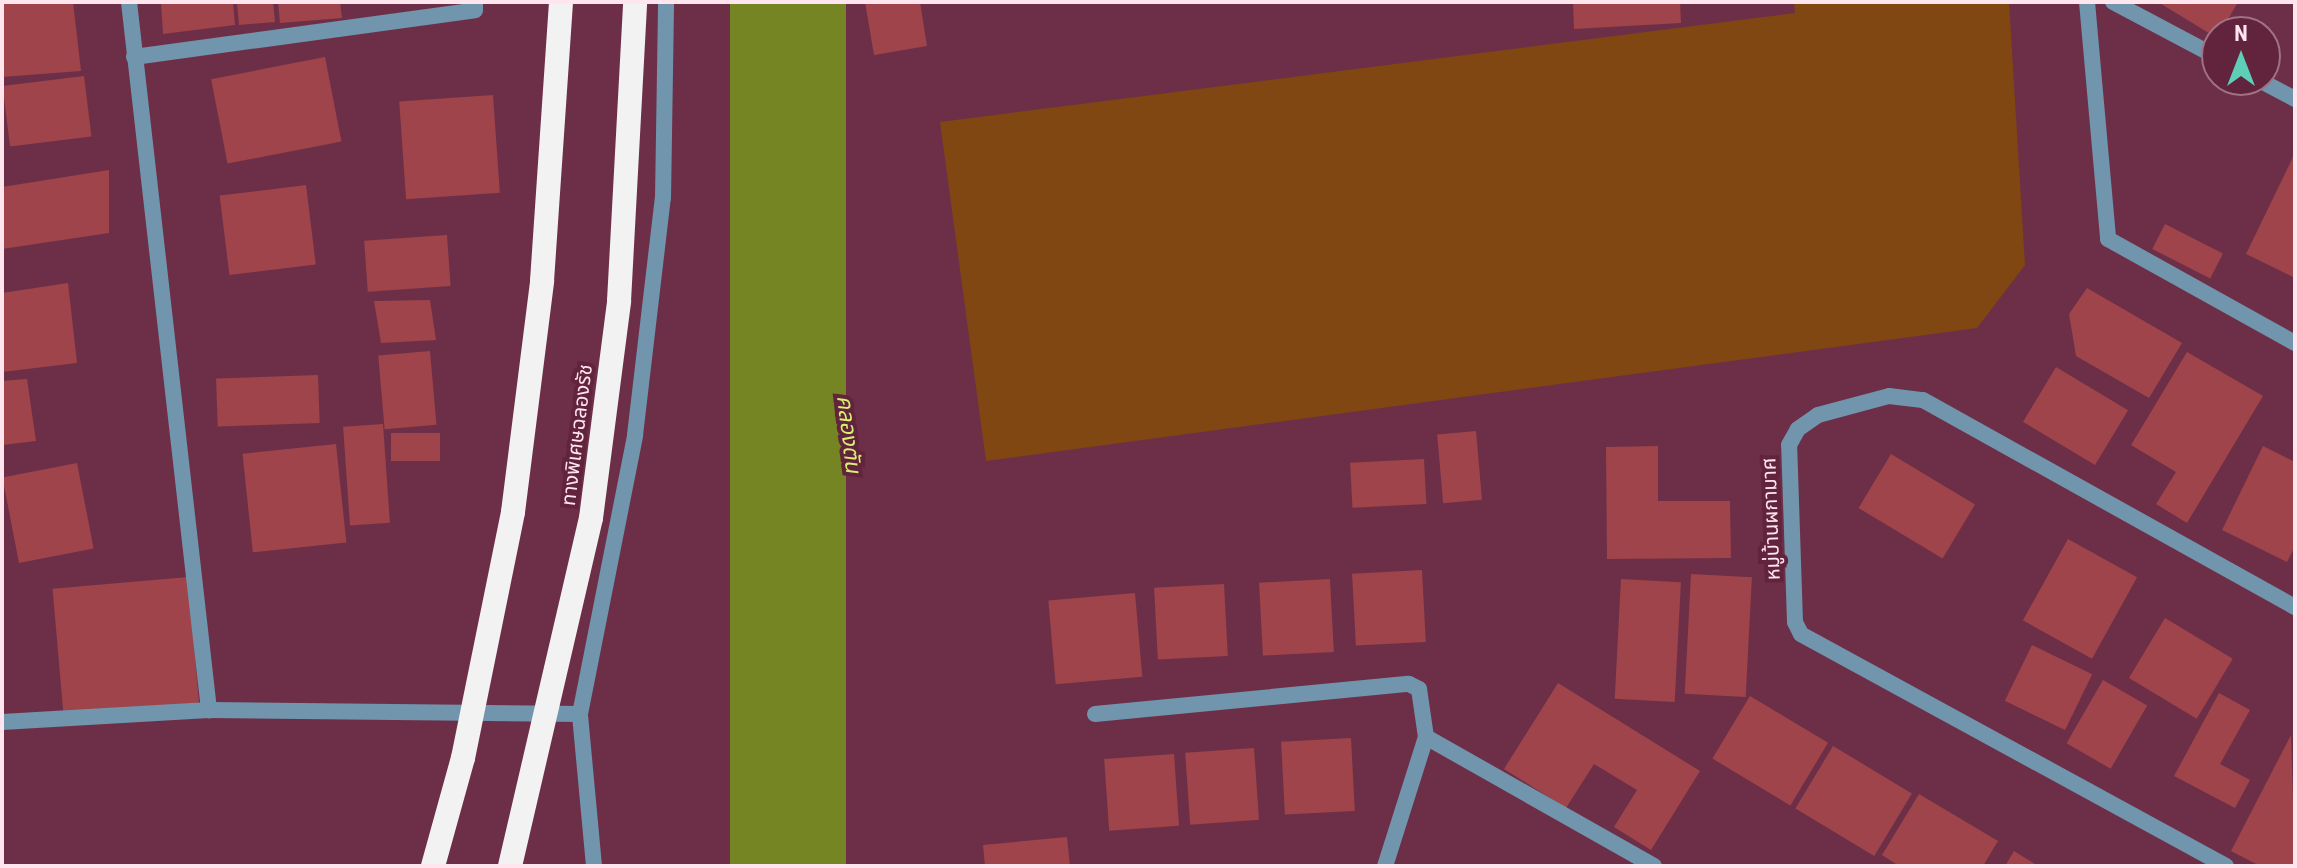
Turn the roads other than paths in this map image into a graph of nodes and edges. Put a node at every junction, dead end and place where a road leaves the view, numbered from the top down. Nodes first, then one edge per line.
1 (129, 2) edge
2 (475, 2) edge
3 (561, 2) edge
4 (635, 2) edge
5 (666, 2) edge
6 (2087, 2) edge
7 (2113, 2) edge
8 (2201, 49) edge
9 (134, 57) junction
10 (2295, 343) edge
11 (2295, 607) edge
12 (209, 710) junction
13 (580, 714) junction
14 (1095, 714) dead end
15 (2, 722) edge
16 (1426, 737) junction
17 (433, 866) edge
18 (510, 866) edge
19 (594, 866) edge
20 (1385, 866) edge
21 (1654, 866) edge
22 (2226, 866) edge

1 - 9 street
2 - 9 street
3 - 17 highway, bridge
4 - 18 highway, ทางพิเศษฉลองรัช, bridge
5 - 13 street
6 - 10 street
7 - 8 street
9 - 12 street
11 - 22 street, หมู่บ้านผกามาศ
12 - 13 street
12 - 15 street
13 - 19 street
14 - 16 street
16 - 20 street
16 - 21 street

